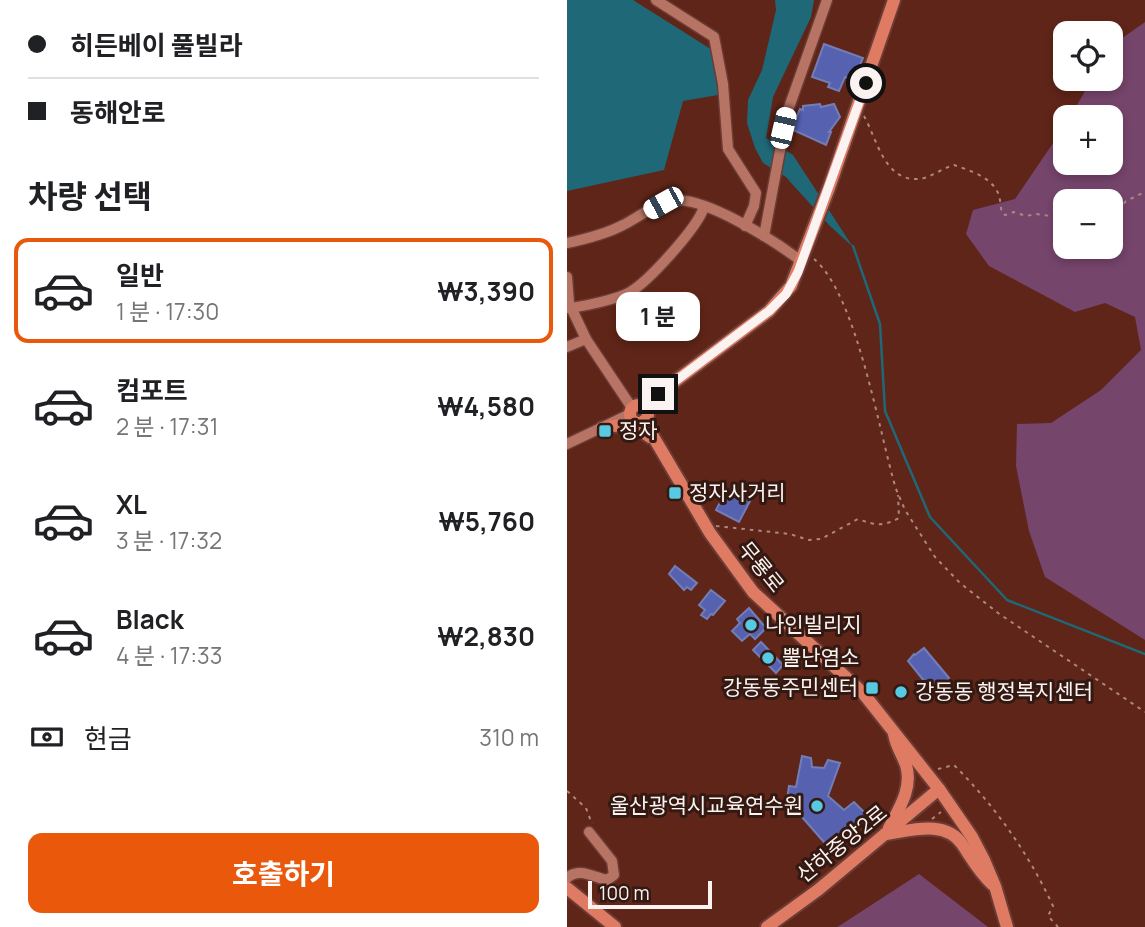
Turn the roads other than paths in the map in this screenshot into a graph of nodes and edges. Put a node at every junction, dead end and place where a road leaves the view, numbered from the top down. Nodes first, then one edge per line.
1 (656, 0) edge
2 (827, 0) edge
3 (894, 0) edge
4 (704, 207) junction
5 (745, 226) junction
6 (764, 236) junction
7 (567, 243) edge
8 (803, 256) junction
9 (567, 276) edge
10 (569, 308) edge
11 (586, 339) junction
12 (567, 347) edge
13 (635, 409) junction
14 (601, 428) junction
15 (657, 443) junction
16 (567, 444) edge
17 (893, 730) junction
18 (939, 789) junction
19 (589, 832) road end
20 (885, 835) junction
21 (567, 878) edge
22 (995, 886) junction
23 (567, 888) edge
24 (615, 927) edge
25 (767, 927) edge
26 (1007, 927) edge

1 - 5 street
2 - 6 street
3 - 8 main road
4 - 5 street
4 - 7 street
4 - 10 street
5 - 6 street
6 - 8 street
8 - 13 main road
9 - 10 street
10 - 11 street
11 - 12 street
11 - 13 street
13 - 14 street
13 - 15 main road, 무룡로
14 - 15 main road
14 - 16 street
15 - 17 main road, 무룡로
17 - 18 main road, 무룡로
17 - 20 main road
18 - 20 main road, 산하중앙2로
18 - 22 main road, 무룡로
19 - 21 street
20 - 22 main road
20 - 25 main road, 산하중앙2로
22 - 26 main road, 무룡로
23 - 24 main road

